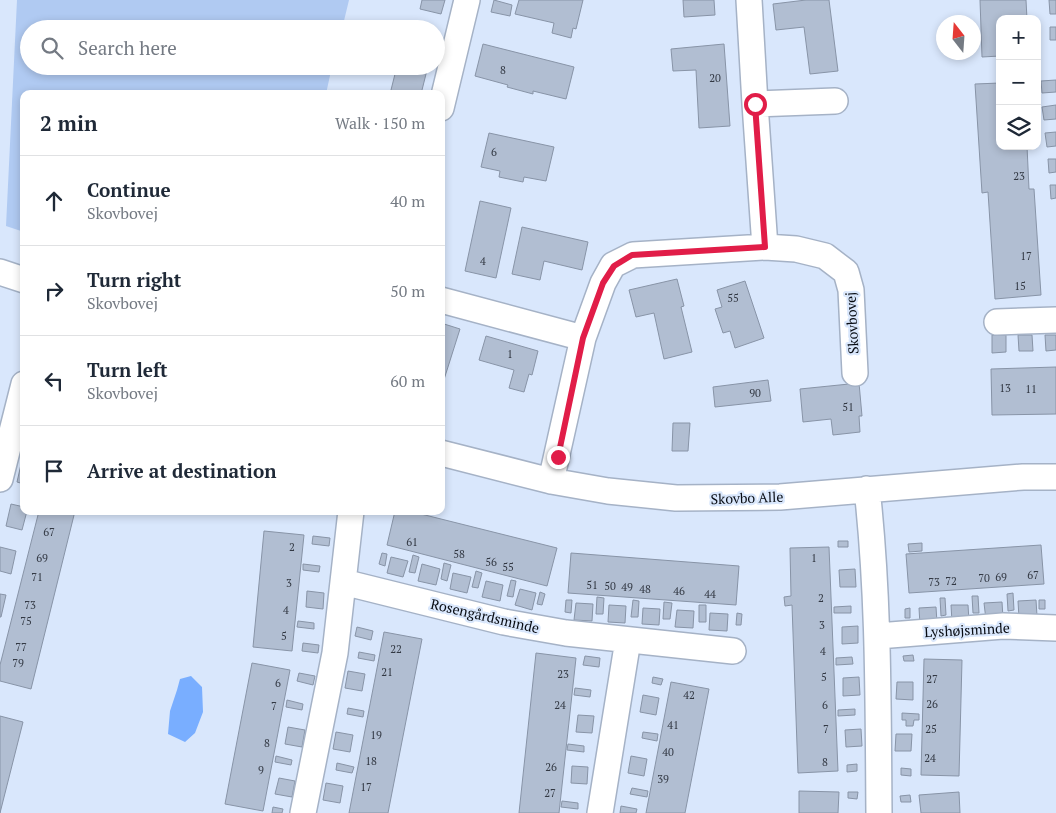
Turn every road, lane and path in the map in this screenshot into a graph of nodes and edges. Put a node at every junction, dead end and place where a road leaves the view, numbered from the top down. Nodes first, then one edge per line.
1 (467, 0) edge
2 (749, 0) edge
3 (445, 91) edge
4 (835, 101) dead end
5 (755, 104) junction
6 (765, 247) junction
7 (0, 272) edge
8 (20, 279) edge
9 (445, 301) edge
10 (1056, 320) edge
11 (997, 322) dead end
12 (583, 338) junction
13 (855, 373) dead end
14 (20, 395) edge
15 (6, 433) edge
16 (445, 454) edge
17 (1056, 477) edge
18 (0, 479) edge
19 (552, 481) junction
20 (866, 489) junction
21 (351, 515) edge
22 (343, 582) junction
23 (1056, 628) edge
24 (878, 636) junction
25 (628, 640) junction
26 (733, 651) dead end
27 (303, 813) edge
28 (600, 813) edge
29 (879, 813) edge

1 - 3 street
2 - 5 street
4 - 5 street
5 - 6 street
6 - 12 street, Skovbovej
6 - 13 street, Skovbovej
7 - 8 street
9 - 12 street
10 - 11 street
12 - 19 street, Skovbovej
14 - 15 street
15 - 18 street
16 - 19 street, Skovbo Alle
17 - 20 street, Skovbo Alle
19 - 20 street, Skovbo Alle
20 - 24 street
21 - 22 street
22 - 25 street, Rosengårdsminde
22 - 27 street
23 - 24 street, Lyshøjsminde
24 - 29 street
25 - 26 street, Rosengårdsminde
25 - 28 street

